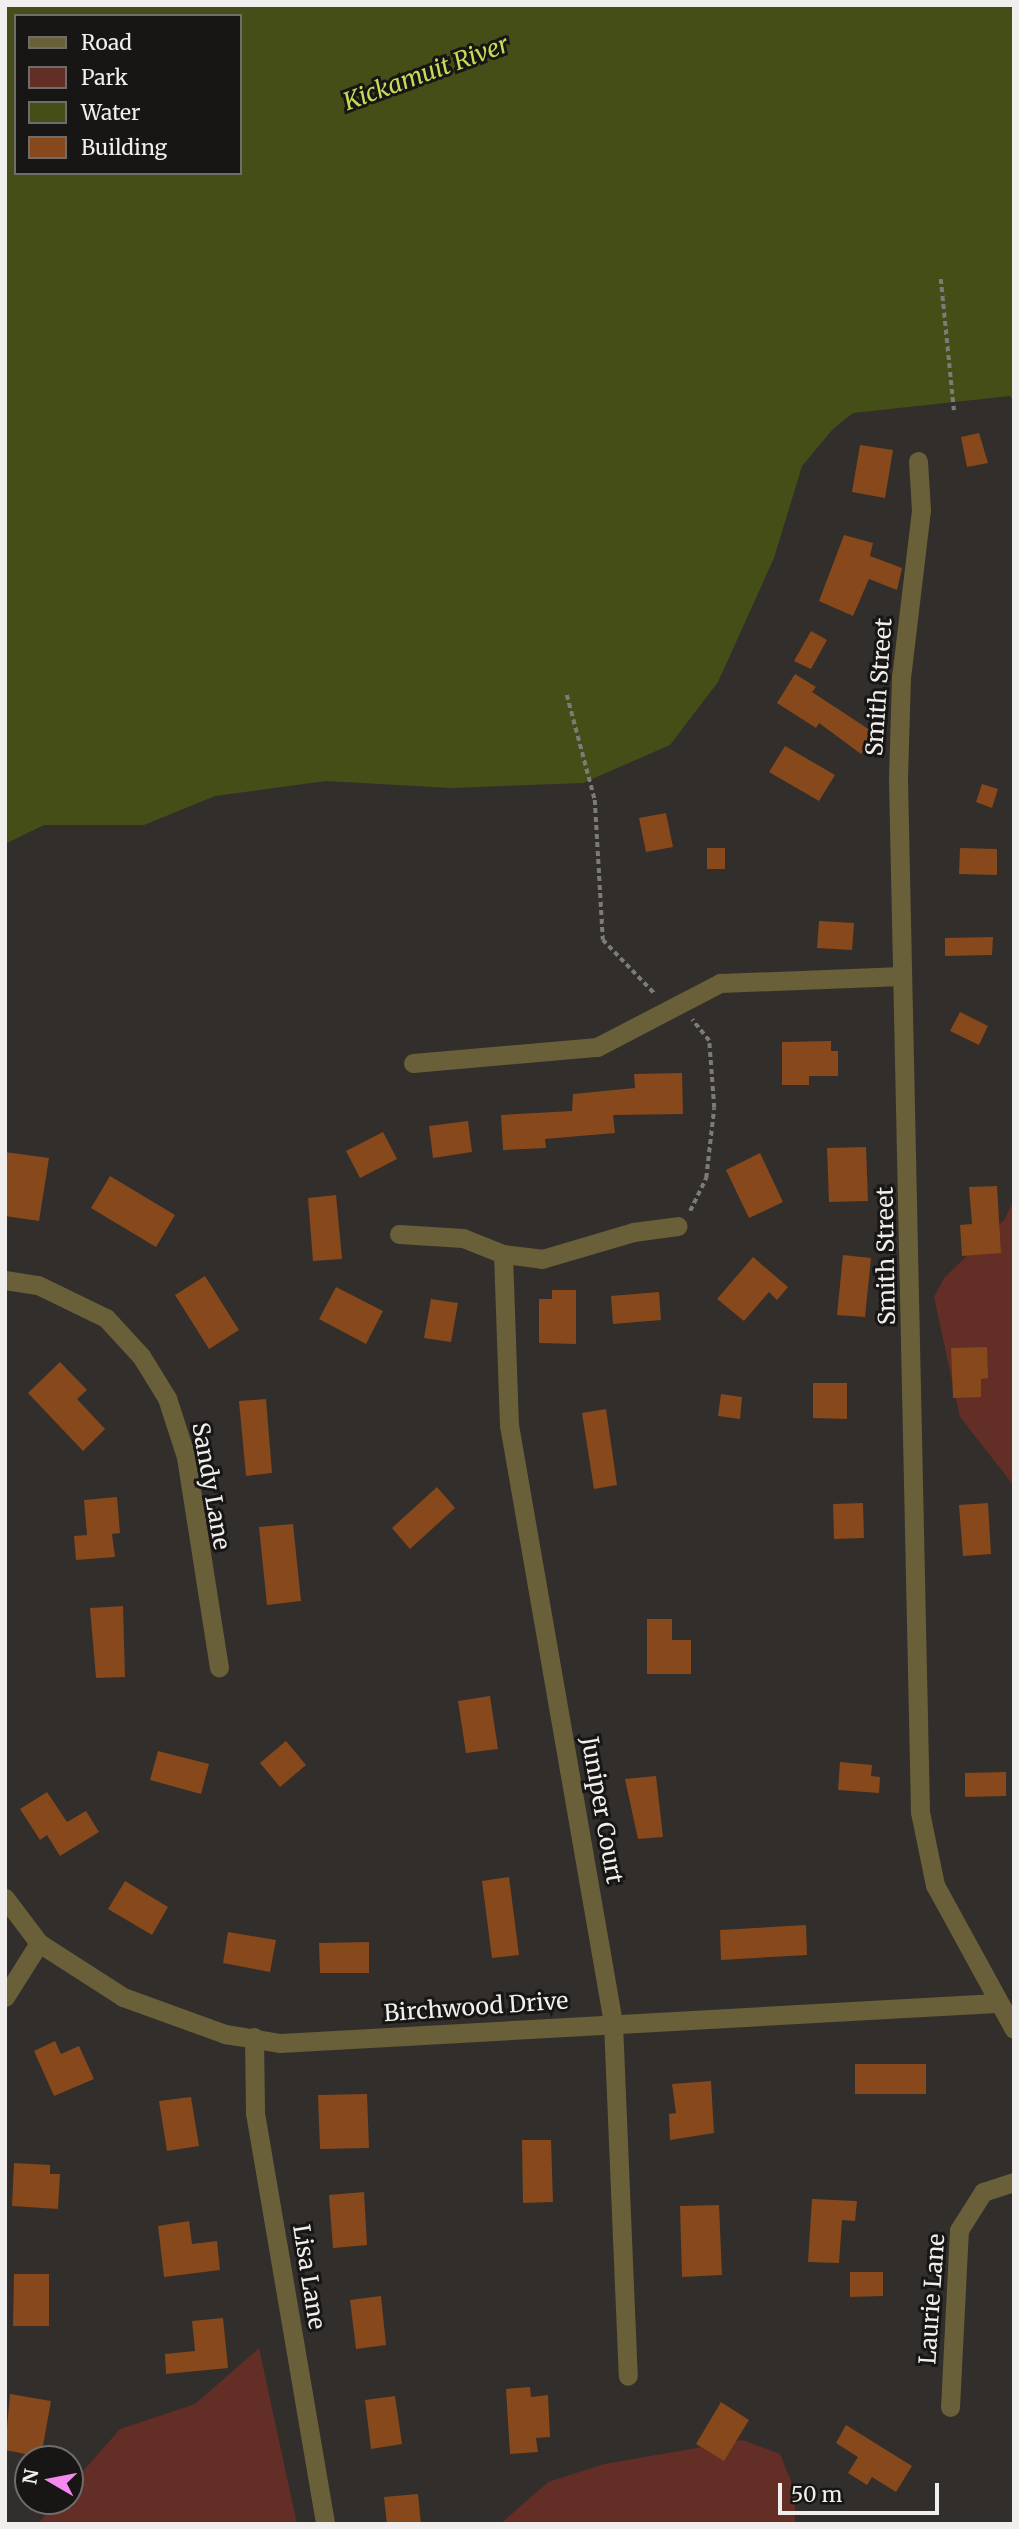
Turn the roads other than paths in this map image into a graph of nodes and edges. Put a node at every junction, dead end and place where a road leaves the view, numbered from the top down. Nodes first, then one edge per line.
1 (918, 461) dead end
2 (902, 976) junction
3 (414, 1063) dead end
4 (678, 1226) dead end
5 (399, 1234) dead end
6 (503, 1254) junction
7 (5, 1280) edge
8 (219, 1667) dead end
9 (5, 1898) edge
10 (39, 1943) junction
11 (5, 1997) edge
12 (996, 2003) junction
13 (613, 2023) junction
14 (1014, 2029) edge
15 (254, 2037) junction
16 (1014, 2182) edge
17 (628, 2376) dead end
18 (950, 2407) dead end
19 (325, 2524) edge

1 - 2 street, Smith Street
2 - 3 street
2 - 12 street, Smith Street
4 - 6 street
5 - 6 street
6 - 13 street, Juniper Court
7 - 8 street, Sandy Lane
9 - 10 street, Birchwood Drive
10 - 11 street
10 - 15 street, Birchwood Drive
12 - 13 street, Birchwood Drive
12 - 14 street, Smith Street
13 - 15 street, Birchwood Drive
13 - 17 street, Juniper Court
15 - 19 street, Lisa Lane
16 - 18 street, Laurie Lane

